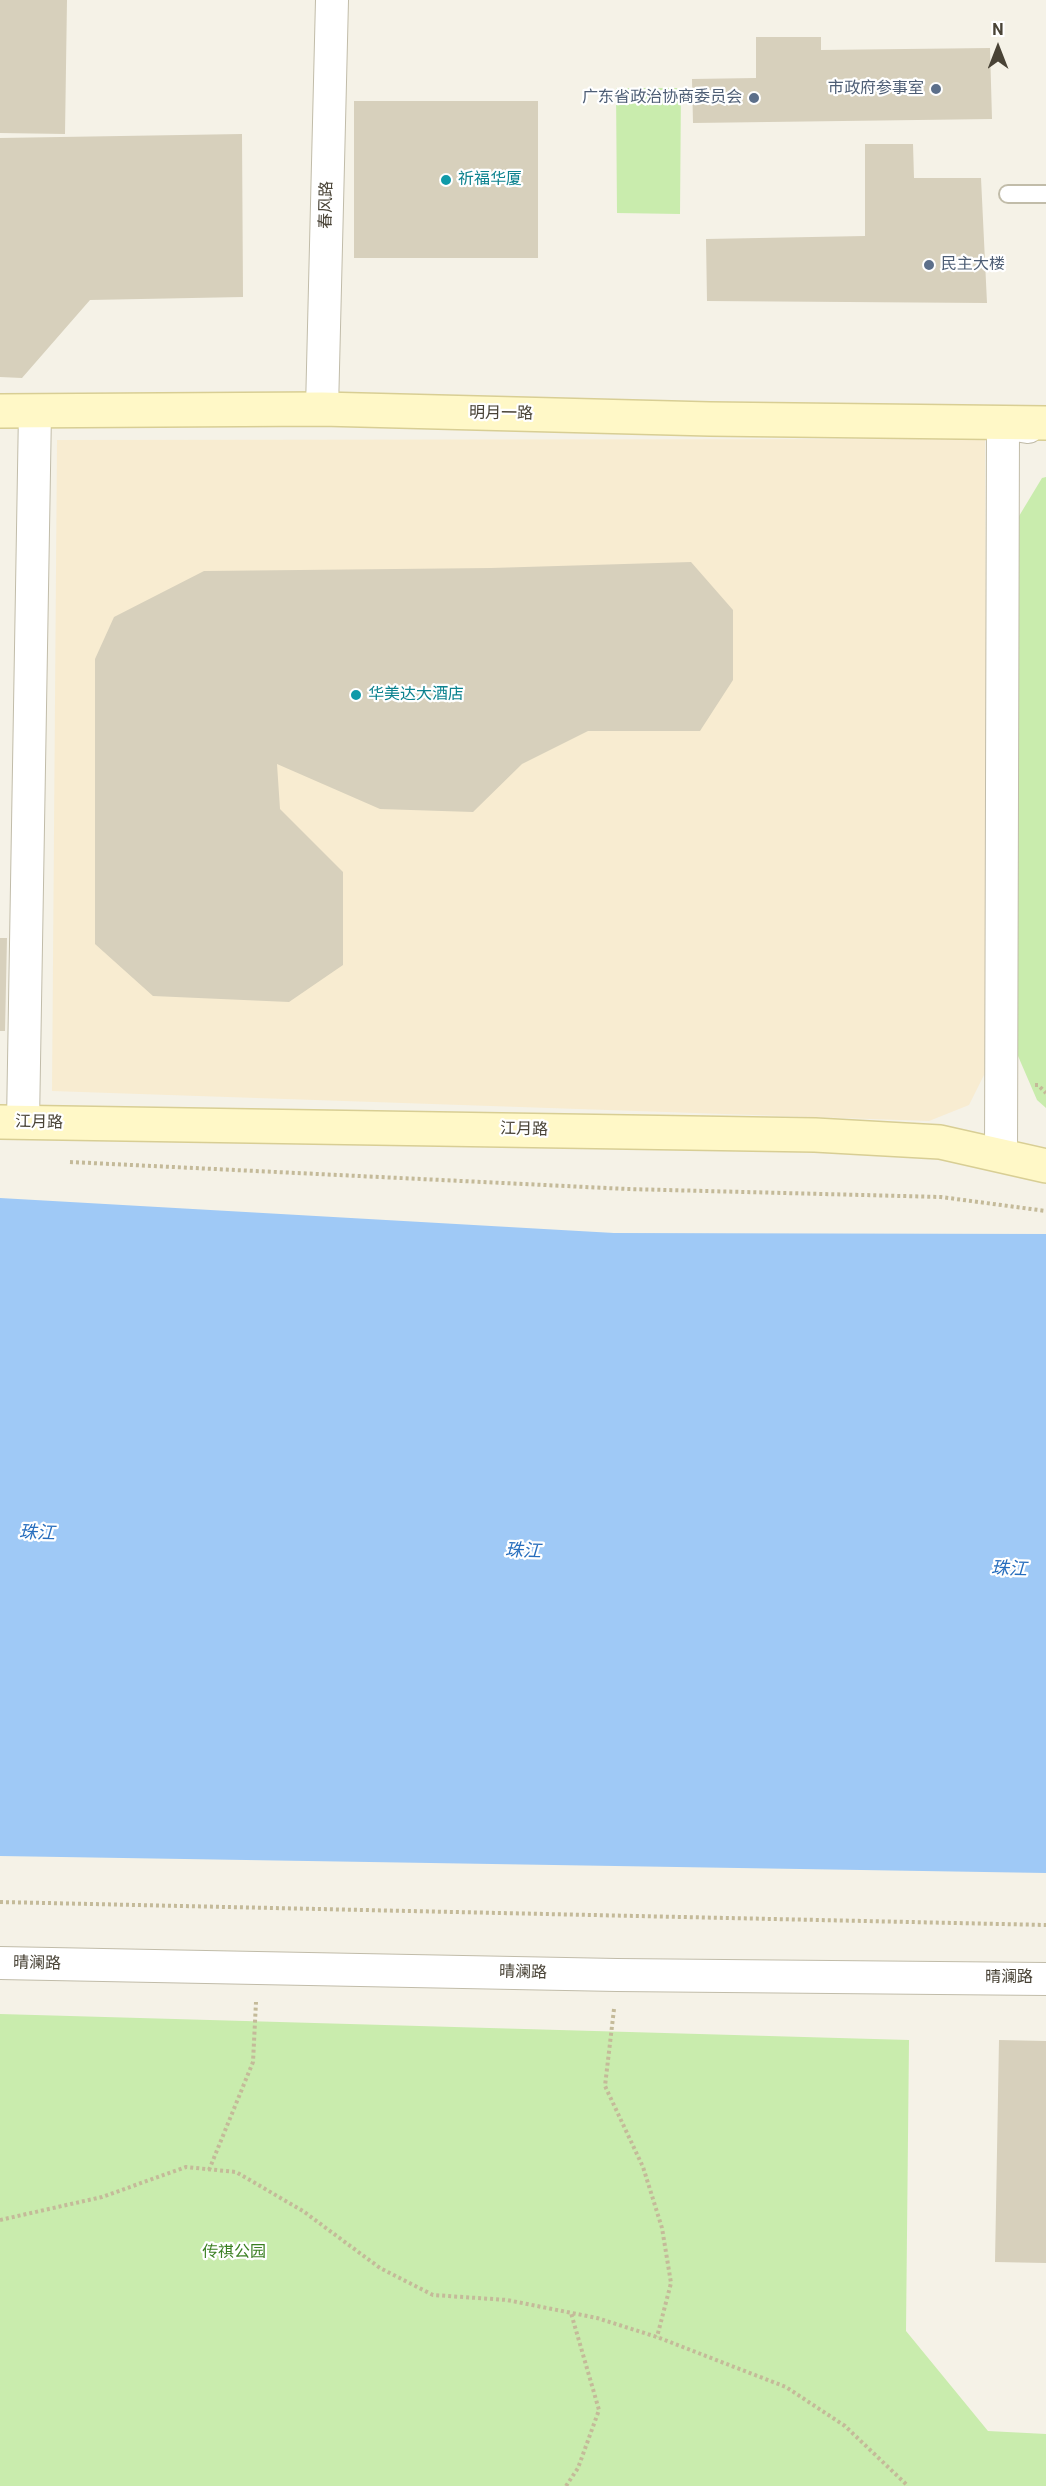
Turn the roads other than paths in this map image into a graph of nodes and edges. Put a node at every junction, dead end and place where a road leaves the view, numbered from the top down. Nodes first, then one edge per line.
1 (332, 0) edge
2 (1008, 194) dead end
3 (1046, 194) edge
4 (322, 409) junction
5 (0, 411) edge
6 (35, 411) junction
7 (1003, 423) junction
8 (1046, 423) edge
9 (1046, 430) edge
10 (11, 1122) edge
11 (1001, 1155) junction
12 (1046, 1166) edge
13 (0, 1963) edge
14 (1046, 1979) edge

1 - 4 street, 春风路
2 - 3 lane
4 - 6 street, 明月一路
4 - 7 street, 明月一路
5 - 6 street, 明月一路
6 - 10 street
7 - 8 street, 明月一路
7 - 9 street, 明月一路
7 - 11 street
10 - 11 street, 江月路
11 - 12 street, 江月路
13 - 14 street, 晴澜路

